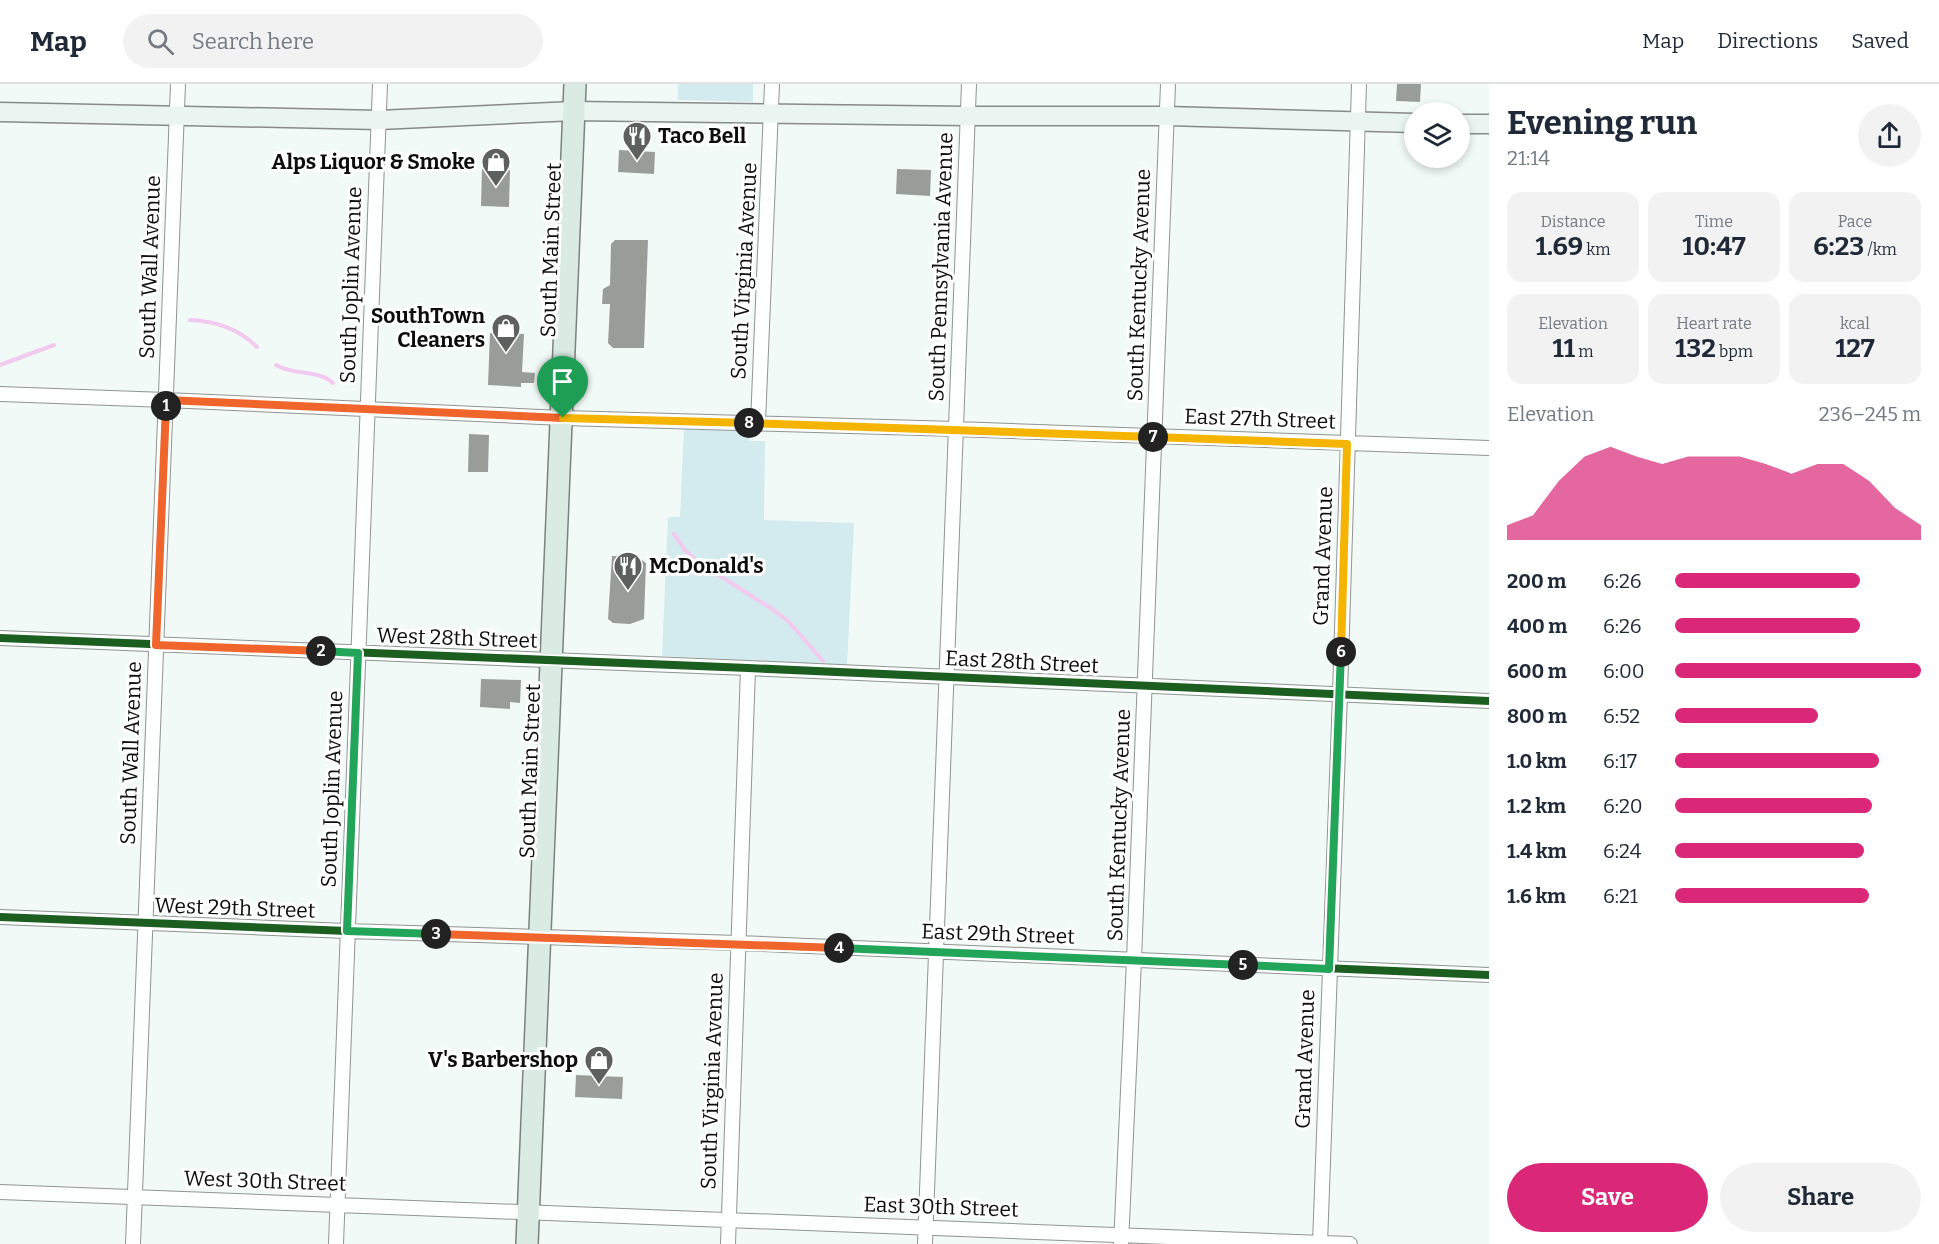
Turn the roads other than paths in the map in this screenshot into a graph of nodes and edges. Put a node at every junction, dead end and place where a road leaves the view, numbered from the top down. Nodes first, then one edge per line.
1 (178, 84) edge
2 (380, 84) edge
3 (576, 84) edge
4 (772, 84) edge
5 (969, 84) edge
6 (1168, 84) edge
7 (1359, 84) edge
8 (574, 111) junction
9 (0, 112) edge
10 (771, 113) junction
11 (177, 115) junction
12 (968, 116) junction
13 (1167, 116) junction
14 (379, 120) junction
15 (1358, 122) junction
16 (1404, 123) edge
17 (1470, 124) edge
18 (1489, 124) edge
19 (0, 394) edge
20 (166, 400) junction
21 (367, 409) junction
22 (563, 418) junction
23 (758, 423) junction
24 (956, 429) junction
25 (1154, 437) junction
26 (1347, 444) junction
27 (1489, 448) edge
28 (0, 638) edge
29 (156, 645) junction
30 (358, 653) junction
31 (553, 660) junction
32 (748, 668) junction
33 (946, 677) junction
34 (1145, 686) junction
35 (1340, 694) junction
36 (1489, 701) edge
37 (0, 917) edge
38 (146, 923) junction
39 (347, 931) junction
40 (541, 937) junction
41 (738, 944) junction
42 (936, 952) junction
43 (1134, 960) junction
44 (1329, 969) junction
45 (1489, 975) edge
46 (0, 1192) edge
47 (135, 1197) junction
48 (338, 1205) junction
49 (529, 1212) junction
50 (729, 1219) junction
51 (926, 1227) junction
52 (1121, 1240) edge
53 (1320, 1243) edge
54 (133, 1244) edge
55 (336, 1244) edge
56 (527, 1244) edge
57 (728, 1244) edge
58 (925, 1244) edge
59 (1350, 1244) edge

1 - 11 street, South Wall Avenue
2 - 14 street, South Joplin Avenue
3 - 8 main road, South Main Street
4 - 10 street, South Virginia Avenue
5 - 12 street, South Pennsylvania Avenue
6 - 13 street, South Kentucky Avenue
7 - 15 street, Grand Avenue
8 - 10 street
8 - 14 street
8 - 22 main road, South Main Street
9 - 11 street
10 - 12 street
10 - 23 street, South Virginia Avenue
11 - 14 street
11 - 20 street, South Wall Avenue
12 - 13 street
12 - 24 street, South Pennsylvania Avenue
13 - 15 street
13 - 25 street, South Kentucky Avenue
14 - 21 street, South Joplin Avenue
15 - 16 street
15 - 26 street, Grand Avenue
17 - 18 street
19 - 20 street, East 27th Street
20 - 21 street, East 27th Street
20 - 29 street, South Wall Avenue
21 - 22 street, East 27th Street
21 - 30 street, South Joplin Avenue
22 - 23 street, East 27th Street
22 - 31 main road, South Main Street
23 - 24 street, East 27th Street
24 - 25 street, East 27th Street
24 - 33 street, South Pennsylvania Avenue
25 - 26 street, East 27th Street
25 - 34 street, South Kentucky Avenue
26 - 27 street, East 27th Street
26 - 35 street, Grand Avenue
28 - 29 street, West 28th Street
29 - 30 street, West 28th Street
29 - 38 street, South Wall Avenue
30 - 31 street, West 28th Street
30 - 39 street, South Joplin Avenue
31 - 32 street, East 28th Street
31 - 40 main road, South Main Street
32 - 33 street, East 28th Street
32 - 41 street, South Virginia Avenue
33 - 34 street, East 28th Street
33 - 42 street, South Pennsylvania Avenue
34 - 35 street, East 28th Street
34 - 43 street, South Kentucky Avenue
35 - 36 street, East 28th Street
35 - 44 street, Grand Avenue
37 - 38 street, West 29th Street
38 - 39 street, West 29th Street
38 - 47 street, South Wall Avenue
39 - 40 street, West 29th Street
39 - 48 street, South Joplin Avenue
40 - 41 street, East 29th Street
40 - 49 main road, South Main Street
41 - 42 street, East 29th Street
41 - 50 street, South Virginia Avenue
42 - 43 street, East 29th Street
42 - 51 street, South Pennsylvania Avenue
43 - 44 street, East 29th Street
43 - 52 street, South Kentucky Avenue
44 - 45 street, East 29th Street
44 - 53 street, Grand Avenue
46 - 47 street, West 30th Street
47 - 48 street, West 30th Street
47 - 54 street, South Wall Avenue
48 - 49 street, West 30th Street
48 - 55 street, South Joplin Avenue
49 - 50 street, East 30th Street
49 - 56 main road, South Main Street
50 - 51 street, East 30th Street
50 - 57 street, South Virginia Avenue
51 - 52 street, East 30th Street
51 - 58 street, South Pennsylvania Avenue
52 - 53 street, East 30th Street
53 - 59 street, East 30th Street

